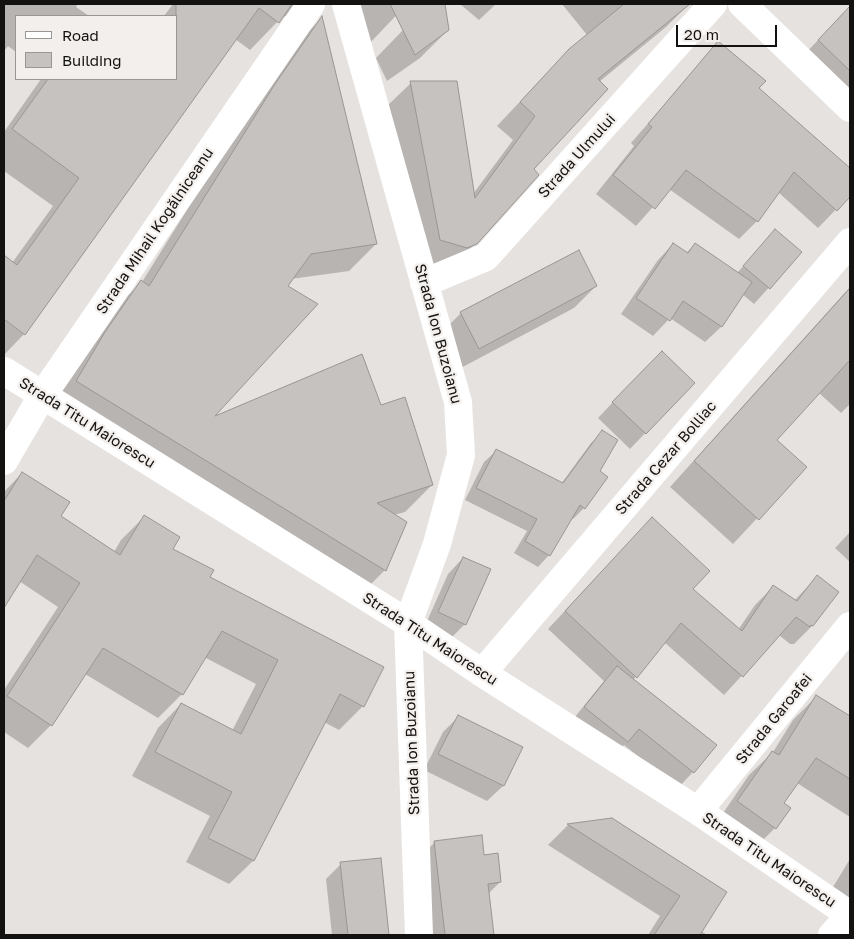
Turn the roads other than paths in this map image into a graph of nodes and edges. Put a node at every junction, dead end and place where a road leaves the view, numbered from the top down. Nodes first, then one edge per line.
1 (311, 4) edge
2 (346, 4) edge
3 (713, 4) edge
4 (742, 4) edge
5 (850, 108) edge
6 (850, 242) edge
7 (424, 283) junction
8 (4, 371) edge
9 (42, 396) junction
10 (4, 461) edge
11 (408, 623) junction
12 (850, 626) edge
13 (482, 674) junction
14 (698, 811) junction
15 (850, 915) edge
16 (419, 935) edge
17 (832, 935) edge

1 - 9 street, Strada Mihail Kogălniceanu
2 - 7 street, Strada Ion Buzoianu
3 - 7 street, Strada Ulmului
4 - 5 street
6 - 13 street, Strada Cezar Bolliac
7 - 11 street, Strada Ion Buzoianu
8 - 9 street, Strada Titu Maiorescu
9 - 10 street, Strada Mihail Kogălniceanu
9 - 11 street, Strada Titu Maiorescu
11 - 13 street, Strada Titu Maiorescu
11 - 16 street, Strada Ion Buzoianu
12 - 14 street, Strada Garoafei
13 - 14 street, Strada Titu Maiorescu
14 - 15 street, Strada Titu Maiorescu
15 - 17 street

